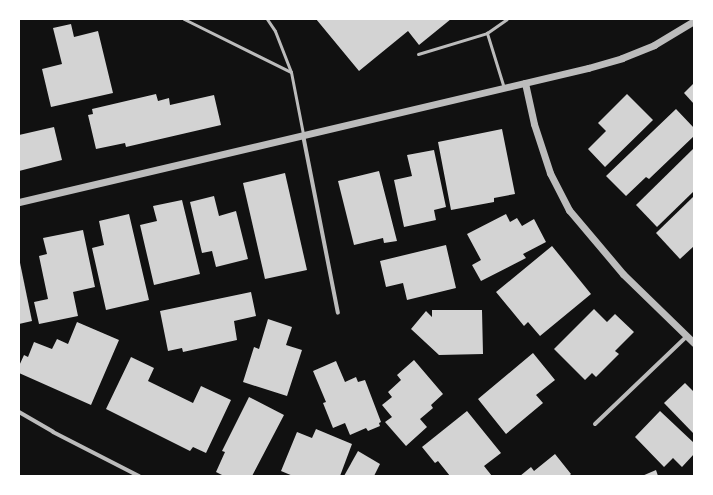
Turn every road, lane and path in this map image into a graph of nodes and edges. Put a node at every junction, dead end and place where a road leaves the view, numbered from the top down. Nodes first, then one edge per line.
1 (184, 19) edge
2 (267, 19) edge
3 (507, 19) edge
4 (694, 21) edge
5 (487, 33) junction
6 (418, 54) dead end
7 (291, 72) junction
8 (525, 83) junction
9 (504, 88) junction
10 (303, 134) junction
11 (19, 202) edge
12 (338, 313) dead end
13 (687, 336) junction
14 (694, 343) edge
15 (19, 412) edge
16 (595, 424) dead end
17 (139, 476) edge

1 - 7 lane
2 - 7 lane
3 - 5 lane
4 - 8 street
5 - 6 lane
5 - 9 lane
7 - 10 lane
8 - 9 street
8 - 13 street
9 - 10 street
10 - 11 street
10 - 12 street
13 - 14 street
13 - 16 street
15 - 17 street

